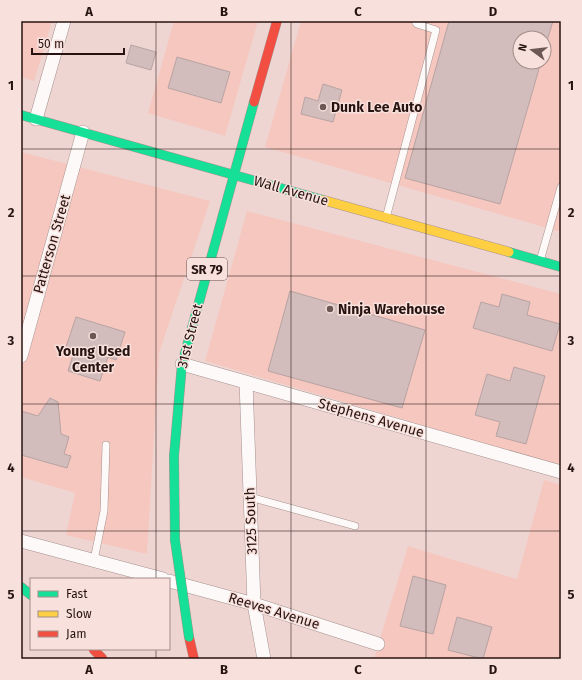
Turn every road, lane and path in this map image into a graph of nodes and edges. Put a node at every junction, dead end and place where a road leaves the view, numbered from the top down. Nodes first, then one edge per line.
1 (64, 21) edge
2 (277, 21) edge
3 (416, 21) edge
4 (21, 115) edge
5 (36, 119) junction
6 (83, 132) junction
7 (233, 174) junction
8 (561, 187) edge
9 (559, 204) edge
10 (386, 218) junction
11 (540, 261) junction
12 (561, 267) edge
13 (21, 356) edge
14 (182, 364) junction
15 (246, 382) junction
16 (106, 445) dead end
17 (561, 472) edge
18 (250, 497) junction
19 (355, 526) dead end
20 (21, 541) edge
21 (94, 560) junction
22 (127, 574) edge
23 (156, 578) edge
24 (170, 581) edge
25 (21, 587) edge
26 (30, 594) edge
27 (254, 604) junction
28 (378, 644) dead end
29 (94, 650) edge
30 (103, 659) edge
31 (194, 659) edge
32 (264, 659) edge

1 - 5 street
2 - 7 main road, 31st Street / SR 79
3 - 10 lane
4 - 5 main road, Wall Avenue
5 - 6 main road, Wall Avenue
6 - 7 main road, Wall Avenue
6 - 13 street, Patterson Street
7 - 10 main road, Wall Avenue
7 - 14 main road, 31st Street / SR 79
8 - 9 lane
9 - 11 lane
10 - 11 main road, Wall Avenue
11 - 12 main road, Wall Avenue
14 - 15 street, Stephens Avenue
14 - 31 main road, 31st Street / SR 79, bridge
15 - 17 street, Stephens Avenue
15 - 18 street, 3125 South
16 - 21 lane
18 - 19 lane
18 - 27 street, 3125 South
20 - 21 street
21 - 22 street
22 - 23 street
24 - 27 street, Reeves Avenue
25 - 26 main road
27 - 28 street, Reeves Avenue
27 - 32 street, 3125 South
29 - 30 main road, bridge

